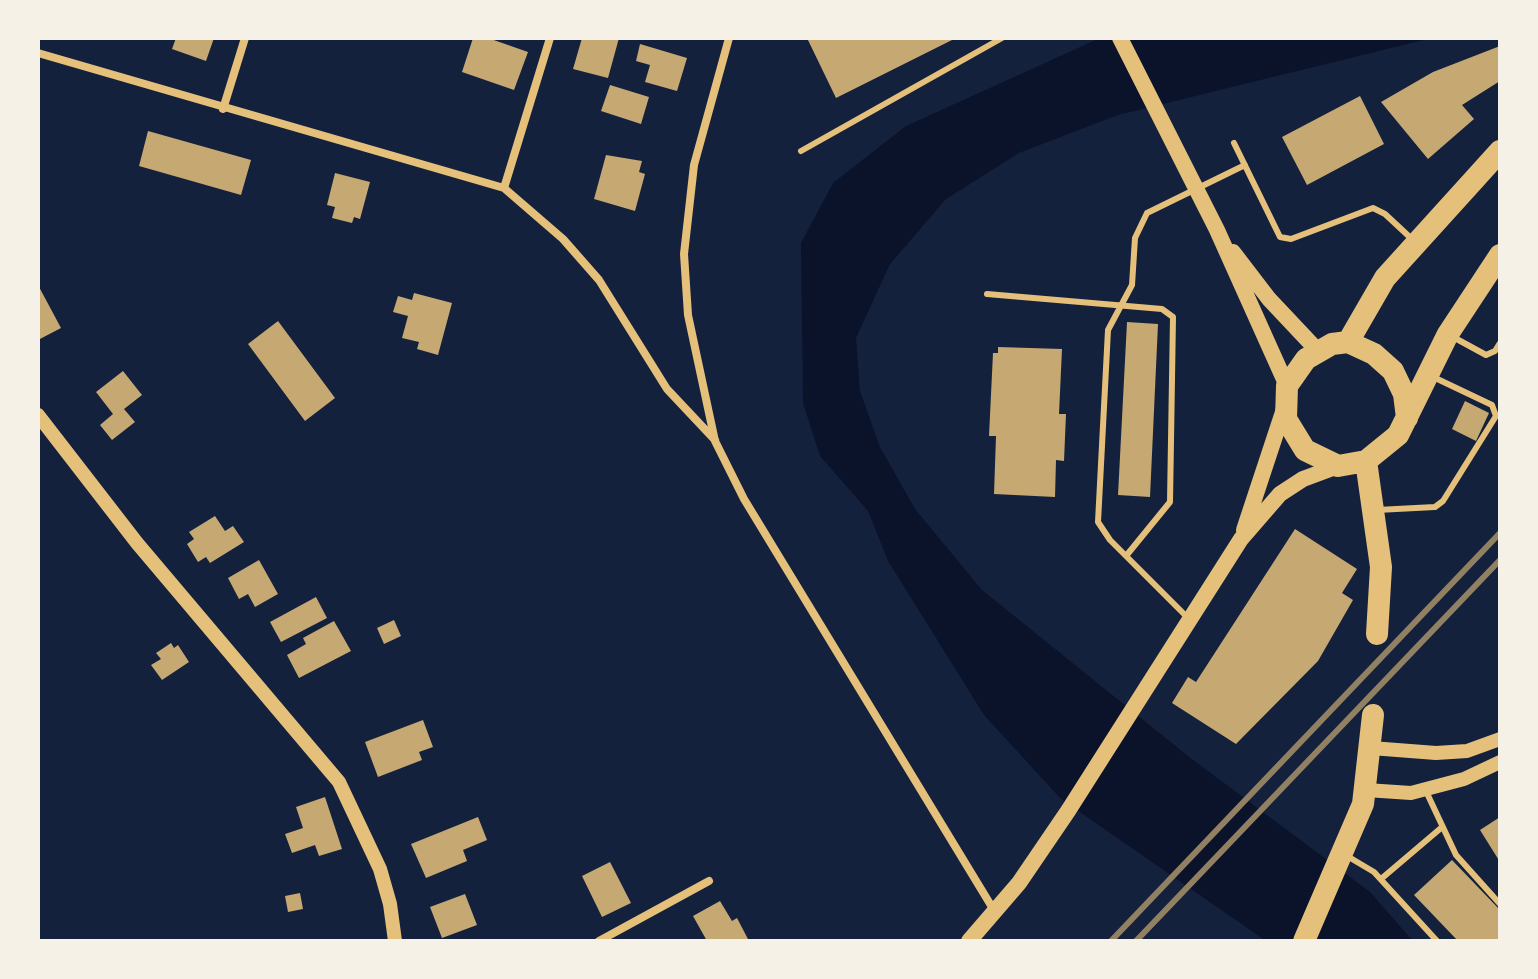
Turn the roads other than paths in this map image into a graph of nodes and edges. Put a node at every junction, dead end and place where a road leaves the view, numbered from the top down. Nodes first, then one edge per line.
1 (245, 38) edge
2 (550, 38) edge
3 (729, 38) edge
4 (1002, 38) edge
5 (1120, 38) edge
6 (38, 53) edge
7 (223, 109) junction
8 (1234, 143) dead end
9 (801, 151) dead end
10 (1500, 151) edge
11 (1245, 165) junction
12 (1194, 187) junction
13 (504, 188) junction
14 (1217, 230) junction
15 (1415, 243) junction
16 (1500, 255) edge
17 (987, 294) dead end
18 (1119, 307) junction
19 (1448, 334) junction
20 (1348, 342) junction
21 (1500, 343) edge
22 (1318, 351) junction
23 (1428, 374) junction
24 (1287, 386) junction
25 (1284, 409) junction
26 (38, 415) edge
27 (1407, 418) junction
28 (715, 441) junction
29 (1366, 461) junction
30 (1338, 466) junction
31 (1374, 511) junction
32 (1241, 539) junction
33 (1126, 556) junction
34 (1190, 619) junction
35 (1377, 634) dead end
36 (1373, 715) dead end
37 (1500, 739) edge
38 (1371, 748) junction
39 (1500, 762) edge
40 (1425, 789) junction
41 (1366, 790) junction
42 (1441, 828) junction
43 (1344, 854) junction
44 (1381, 879) junction
45 (709, 881) dead end
46 (1500, 904) edge
47 (996, 913) junction
48 (395, 941) edge
49 (599, 941) edge
50 (969, 941) edge
51 (1304, 941) edge
52 (1437, 941) edge

1 - 7 street
2 - 13 street
3 - 28 street
4 - 9 lane
5 - 12 main road
6 - 7 street
7 - 13 street
8 - 11 lane
10 - 15 highway
11 - 12 lane
11 - 15 lane
12 - 14 main road
12 - 18 lane
13 - 28 street
14 - 22 main road
14 - 24 main road
15 - 20 highway
16 - 19 highway
17 - 18 lane
18 - 33 lane
18 - 33 lane
19 - 21 lane
19 - 23 highway
20 - 22 highway
20 - 27 highway
22 - 24 highway
23 - 27 highway
23 - 31 lane
24 - 25 highway
25 - 30 highway
25 - 32 main road
26 - 48 street
27 - 29 highway
28 - 47 street
29 - 30 highway
29 - 31 highway
30 - 32 main road
31 - 35 highway
32 - 34 main road
33 - 34 lane
34 - 47 main road
36 - 38 highway
37 - 38 street
38 - 41 highway
39 - 40 street
40 - 41 street
40 - 42 lane
41 - 43 highway
42 - 44 lane
42 - 46 lane
43 - 44 lane
43 - 51 highway
44 - 52 lane
45 - 49 street
47 - 50 main road

